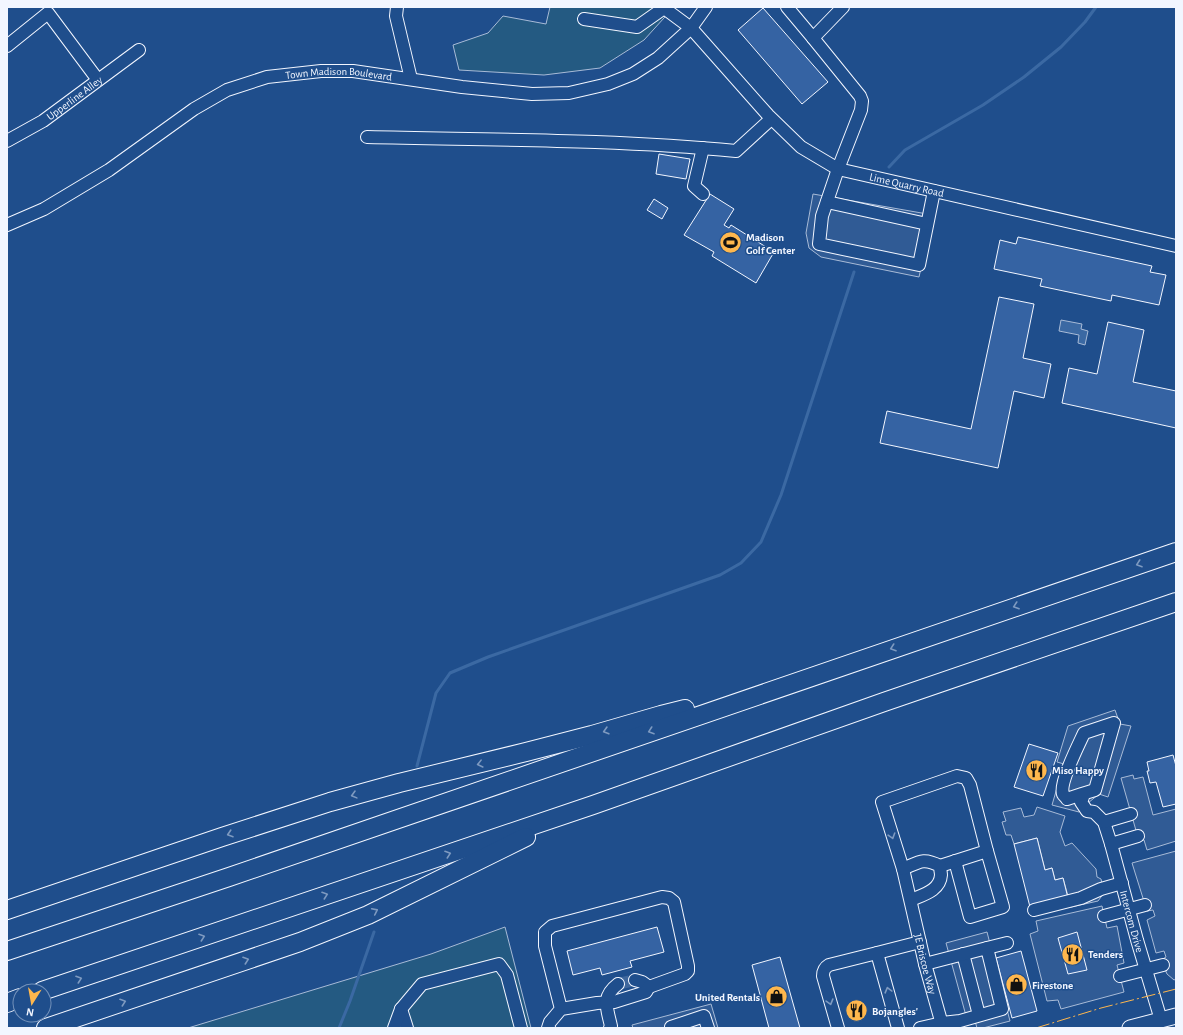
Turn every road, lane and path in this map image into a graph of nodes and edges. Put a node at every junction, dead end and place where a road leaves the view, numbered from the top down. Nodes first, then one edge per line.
1 (397, 7) edge
2 (664, 7) edge
3 (706, 7) edge
4 (843, 7) edge
5 (794, 10) edge
6 (584, 19) dead end
7 (691, 28) junction
8 (813, 38) junction
9 (7, 46) edge
10 (139, 50) dead end
11 (411, 79) junction
12 (98, 80) junction
13 (771, 119) junction
14 (367, 137) dead end
15 (7, 141) edge
16 (703, 148) junction
17 (838, 169) junction
18 (934, 191) junction
19 (703, 194) dead end
20 (827, 202) junction
21 (927, 224) junction
22 (7, 225) edge
23 (1176, 246) edge
24 (1176, 552) edge
25 (1176, 602) edge
26 (766, 692) junction
27 (1083, 795) junction
28 (593, 805) junction
29 (1131, 814) dead end
30 (1104, 822) junction
31 (1138, 836) dead end
32 (1111, 844) junction
33 (987, 851) junction
34 (954, 861) junction
35 (940, 866) junction
36 (903, 869) junction
37 (1122, 883) junction
38 (910, 900) junction
39 (1145, 905) dead end
40 (1128, 908) junction
41 (7, 910) edge
42 (1034, 910) dead end
43 (1104, 916) dead end
44 (920, 942) junction
45 (1007, 942) dead end
46 (987, 948) junction
47 (7, 951) edge
48 (877, 953) junction
49 (963, 954) junction
50 (925, 964) junction
51 (1163, 965) dead end
52 (1146, 970) junction
53 (1120, 976) dead end
54 (635, 980) tunnel mouth
55 (618, 984) tunnel mouth
56 (649, 987) junction
57 (52, 988) edge
58 (606, 1002) junction
59 (401, 1009) junction
60 (561, 1010) junction
61 (979, 1015) junction
62 (1176, 1016) edge
63 (1159, 1024) edge
64 (942, 1026) edge
65 (46, 1028) edge
66 (394, 1028) edge
67 (407, 1028) edge
68 (521, 1028) edge
69 (548, 1028) edge
70 (610, 1028) edge
71 (669, 1028) edge
72 (708, 1028) edge
73 (838, 1028) edge
74 (898, 1028) edge
75 (920, 1028) edge
76 (1130, 1028) edge

1 - 11 street
2 - 6 street
2 - 7 street, Lime Quarry Road
3 - 7 street, Town Madison Boulevard
4 - 8 street
5 - 8 street
7 - 11 street, Town Madison Boulevard
7 - 13 street, Lime Quarry Road
8 - 17 street
9 - 12 street
10 - 12 street, Upperline Alley
11 - 22 street, Town Madison Boulevard
12 - 15 street, Upperline Alley
13 - 16 street
13 - 17 street, Lime Quarry Road
14 - 16 street
16 - 19 street
17 - 18 street, Lime Quarry Road
17 - 20 street
18 - 21 street
18 - 23 street, Lime Quarry Road
20 - 21 street
20 - 21 street
24 -> 26 highway
25 - 28 highway
26 -> 41 highway
26 -> 47 highway
27 - 27 street
27 - 30 street
57 -> 28 highway
65 -> 28 highway
29 - 30 street
30 - 32 street, Intercom Drive
31 - 32 street
32 - 37 street, Intercom Drive
33 - 34 street
33 - 34 street
33 -> 36 street, JE Briscoe Way
34 - 35 street
35 - 36 street
35 - 38 street
36 - 38 street, JE Briscoe Way
37 - 40 street, Intercom Drive
37 - 42 street
38 - 44 street, JE Briscoe Way
39 - 40 street
40 - 43 street
40 - 52 street, Intercom Drive
44 - 48 street
44 - 50 street, JE Briscoe Way
45 - 46 street
46 - 49 street
46 - 61 street
48 -> 73 street
74 -> 48 street
49 - 50 street
49 - 61 street
50 - 64 street, JE Briscoe Way
51 - 52 street
52 - 53 street
52 - 63 street, Intercom Drive
54 - 56 street
55 - 58 street
56 - 58 street
56 - 60 street
58 - 60 street
58 - 70 street
59 - 66 street
59 - 67 street
59 - 68 street
60 - 69 street
61 - 64 street
62 - 63 main road
63 - 76 main road
64 - 75 street
71 - 72 street

